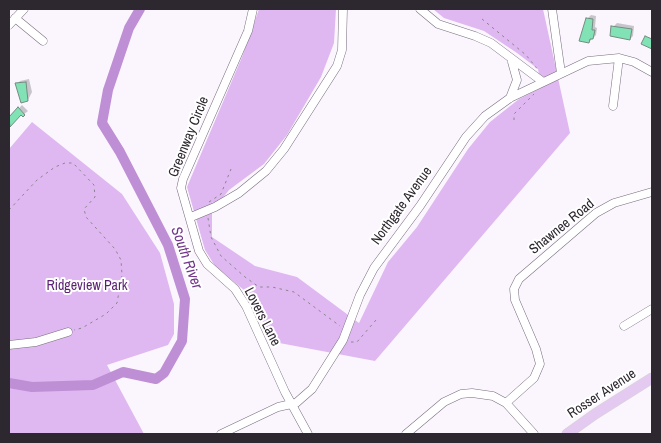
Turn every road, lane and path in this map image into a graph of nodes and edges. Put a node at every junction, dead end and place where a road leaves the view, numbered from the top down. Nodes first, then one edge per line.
1 (24, 9) edge
2 (254, 9) edge
3 (343, 9) edge
4 (420, 9) edge
5 (552, 9) edge
6 (16, 18) junction
7 (9, 25) edge
8 (43, 41) dead end
9 (618, 58) junction
10 (512, 60) junction
11 (561, 72) junction
12 (652, 72) edge
13 (543, 82) junction
14 (510, 98) junction
15 (613, 106) dead end
16 (231, 168) dead end
17 (652, 192) edge
18 (9, 210) edge
19 (208, 211) junction
20 (191, 217) junction
21 (652, 310) edge
22 (376, 320) dead end
23 (624, 326) dead end
24 (68, 332) joint
25 (346, 334) junction
26 (9, 345) edge
27 (652, 378) edge
28 (506, 403) junction
29 (291, 404) junction
30 (221, 434) edge
31 (308, 434) edge
32 (406, 434) edge
33 (534, 434) edge
34 (567, 434) edge

1 - 6 street
2 - 20 street, Greenway Circle
3 - 19 street
4 - 10 street
5 - 11 street
6 - 7 street
6 - 8 street
9 - 11 street, Northgate Avenue
9 - 12 street, Northgate Avenue
9 - 15 street
10 - 13 street
10 - 14 street
11 - 13 street, Northgate Avenue
13 - 14 street, Northgate Avenue
14 - 25 street, Northgate Avenue
16 - 19 path
17 - 28 street, Shawnee Road
18 - 24 path
19 - 20 street
19 - 25 path
20 - 29 street, Lovers Lane
21 - 23 street
22 - 25 path
24 - 26 street
25 - 29 street, Northgate Avenue
27 - 34 main road, Rosser Avenue
28 - 32 street
28 - 33 street
29 - 30 street, Northgate Avenue
29 - 31 street, Lovers Lane

